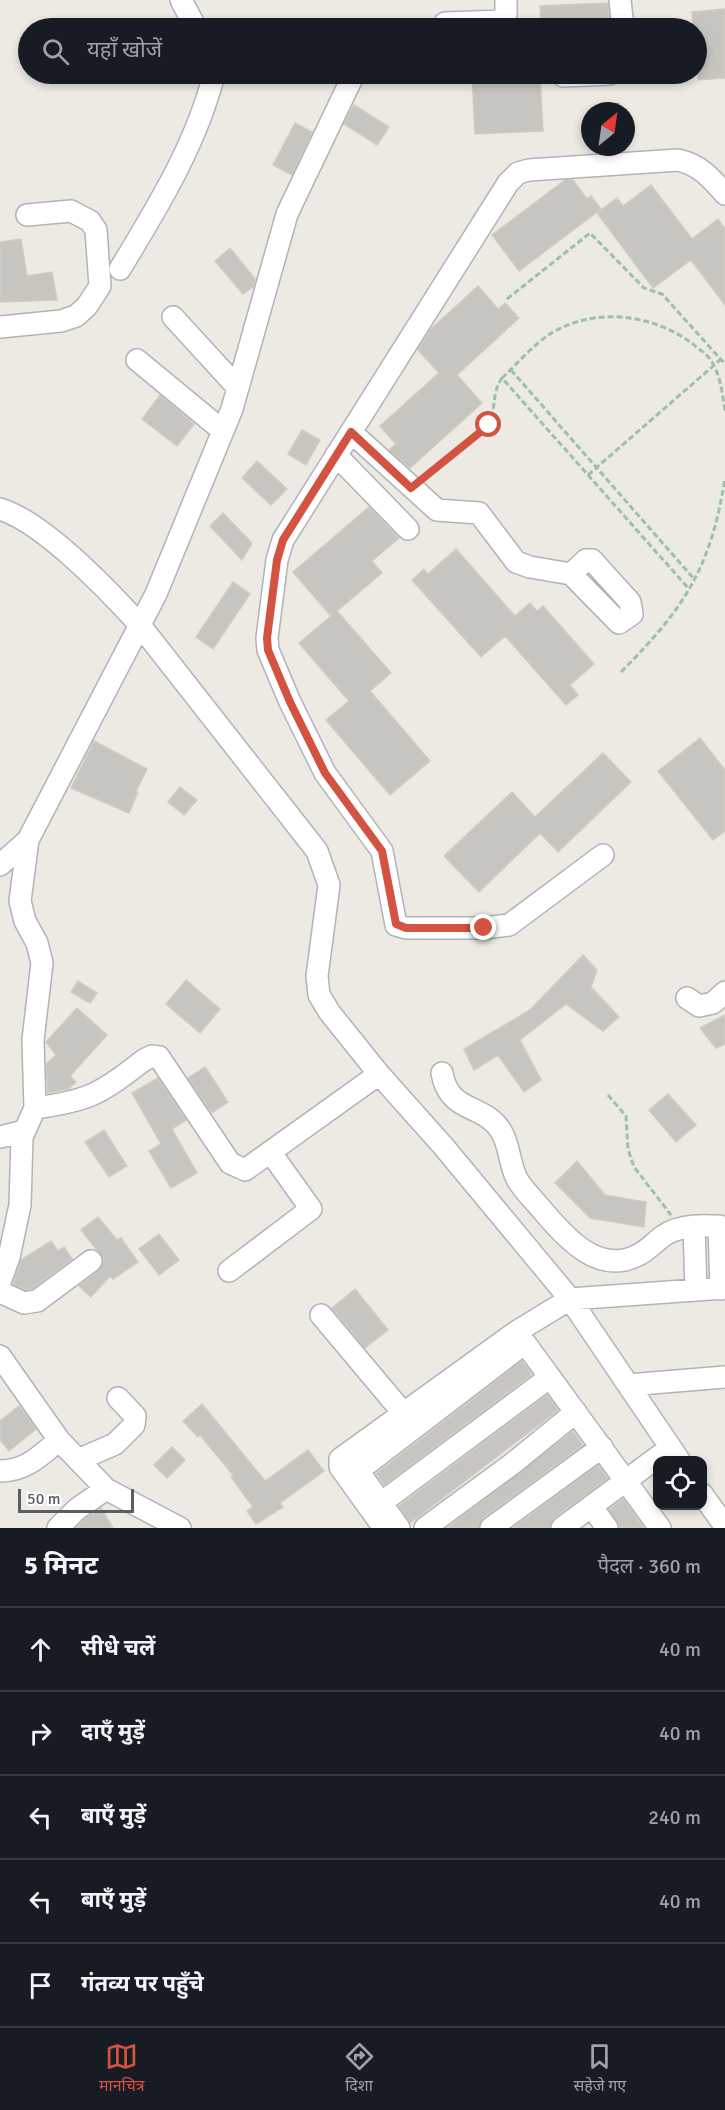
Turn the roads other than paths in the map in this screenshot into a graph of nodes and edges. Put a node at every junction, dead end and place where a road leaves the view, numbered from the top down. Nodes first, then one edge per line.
1 (182, 0) edge
2 (506, 0) edge
3 (620, 0) edge
4 (191, 18) edge
5 (504, 18) edge
6 (622, 18) edge
7 (211, 84) edge
8 (349, 84) edge
9 (725, 194) edge
10 (27, 215) dead end
11 (120, 269) dead end
12 (173, 316) dead end
13 (0, 327) edge
14 (137, 360) dead end
15 (238, 388) junction
16 (223, 431) junction
17 (351, 432) junction
18 (336, 455) junction
19 (0, 509) edge
20 (408, 529) dead end
21 (571, 574) dead end
22 (139, 624) junction
23 (28, 840) junction
24 (603, 855) dead end
25 (0, 866) edge
26 (725, 992) edge
27 (687, 998) dead end
28 (442, 1073) dead end
29 (378, 1074) junction
30 (35, 1108) junction
31 (24, 1131) junction
32 (0, 1137) edge
33 (271, 1153) junction
34 (722, 1226) edge
35 (686, 1227) junction
36 (90, 1261) dead end
37 (229, 1271) dead end
38 (0, 1282) edge
39 (723, 1289) edge
40 (696, 1290) junction
41 (0, 1292) edge
42 (570, 1299) junction
43 (321, 1315) dead end
44 (0, 1356) edge
45 (550, 1377) junction
46 (725, 1377) edge
47 (628, 1385) junction
48 (118, 1398) dead end
49 (576, 1412) junction
50 (404, 1414) junction
51 (59, 1440) junction
52 (602, 1447) junction
53 (675, 1454) edge
54 (78, 1460) junction
55 (0, 1472) edge
56 (626, 1481) junction
57 (106, 1489) junction
58 (707, 1501) edge
59 (381, 1503) junction
60 (592, 1507) junction
61 (431, 1526) edge
62 (725, 1526) edge
63 (58, 1528) edge
64 (180, 1528) edge
65 (384, 1528) edge
66 (399, 1528) edge
67 (491, 1528) edge
68 (562, 1528) edge
69 (607, 1528) edge
70 (660, 1528) edge

1 - 4 street
2 - 5 street
3 - 6 street
7 - 11 street
8 - 15 street
9 - 17 street
10 - 13 street
12 - 15 street
14 - 16 street
15 - 16 street
16 - 22 street
17 - 18 street
17 - 21 street
18 - 20 street
18 - 24 street
19 - 22 street
22 - 23 street
22 - 29 street
23 - 25 street
23 - 30 street
26 - 27 street
28 - 35 street
29 - 33 street
29 - 42 street
30 - 31 street
30 - 33 street
31 - 32 street
31 - 38 street
33 - 37 street
34 - 35 street
34 - 39 street
35 - 40 street
36 - 41 street
39 - 40 street
40 - 42 street
42 - 47 street
42 - 50 street
43 - 50 street
44 - 51 street
45 - 49 street
45 - 59 street
45 - 59 street
46 - 47 street
47 - 53 street
48 - 54 street
49 - 52 street
49 - 61 street
50 - 65 street
51 - 54 street
51 - 55 street
52 - 56 street
52 - 67 street
53 - 56 street
54 - 57 street
56 - 60 street
56 - 70 street
57 - 63 street
57 - 64 street
58 - 62 street
59 - 66 street
60 - 68 street
60 - 69 street

